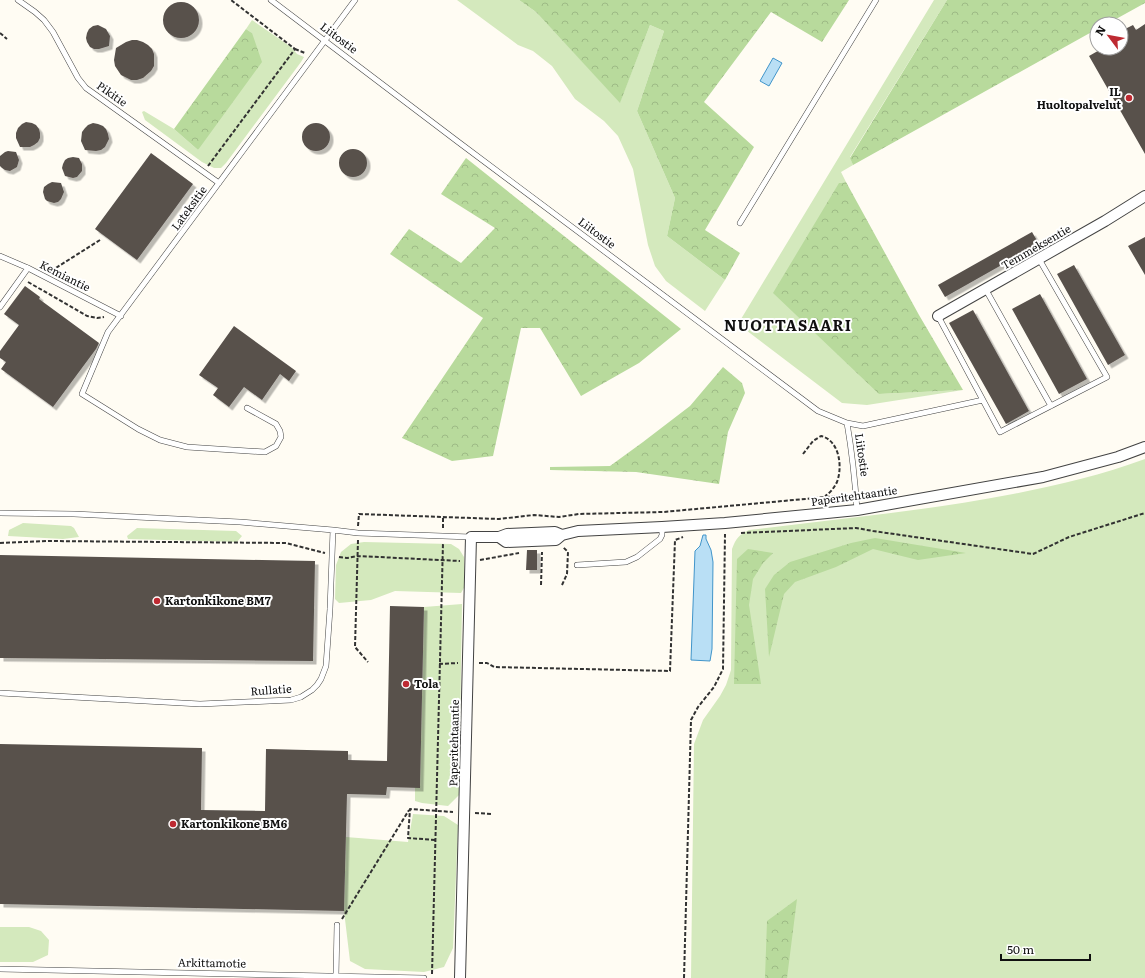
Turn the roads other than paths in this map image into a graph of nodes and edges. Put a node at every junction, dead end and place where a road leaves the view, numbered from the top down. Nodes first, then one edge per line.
1 (18, 0) edge
2 (271, 0) edge
3 (355, 0) edge
4 (876, 0) edge
5 (325, 40) junction
6 (219, 183) junction
7 (1145, 196) edge
8 (740, 224) dead end
9 (0, 256) edge
10 (1039, 259) junction
11 (28, 268) junction
12 (986, 290) junction
13 (0, 307) edge
14 (121, 316) junction
15 (938, 316) joint
16 (983, 400) junction
17 (1051, 406) junction
18 (247, 408) dead end
19 (847, 423) junction
20 (1145, 447) edge
21 (856, 510) junction
22 (0, 513) edge
23 (662, 527) junction
24 (333, 530) junction
25 (471, 537) junction
26 (577, 565) dead end
27 (0, 693) edge
28 (337, 925) road end
29 (0, 969) edge
30 (336, 976) junction
31 (424, 978) edge
32 (460, 978) edge

1 - 6 lane, Pikitie
2 - 5 lane, Liitostie
3 - 5 lane, Lateksitie
4 - 8 lane
5 - 6 lane, Lateksitie
5 - 19 lane, Liitostie
6 - 14 lane, Lateksitie
7 - 10 street, Temmeksentie
9 - 11 lane, Kemiantie
10 - 12 street, Temmeksentie
10 - 17 lane
11 - 13 lane
11 - 14 lane, Kemiantie
12 - 15 street, Temmeksentie
12 - 17 lane
14 - 18 lane, Lateksitie
15 - 16 lane
16 - 17 lane
16 - 19 lane
19 - 21 lane, Liitostie
20 - 21 street, Paperitehtaantie
21 - 23 street, Paperitehtaantie
22 - 24 lane
23 - 25 street, Paperitehtaantie
23 - 26 lane
24 - 25 lane
24 - 27 lane, Rullatie
25 - 32 street, Paperitehtaantie
28 - 30 lane
29 - 30 lane, Arkittamotie
30 - 31 lane, Arkittamotie

